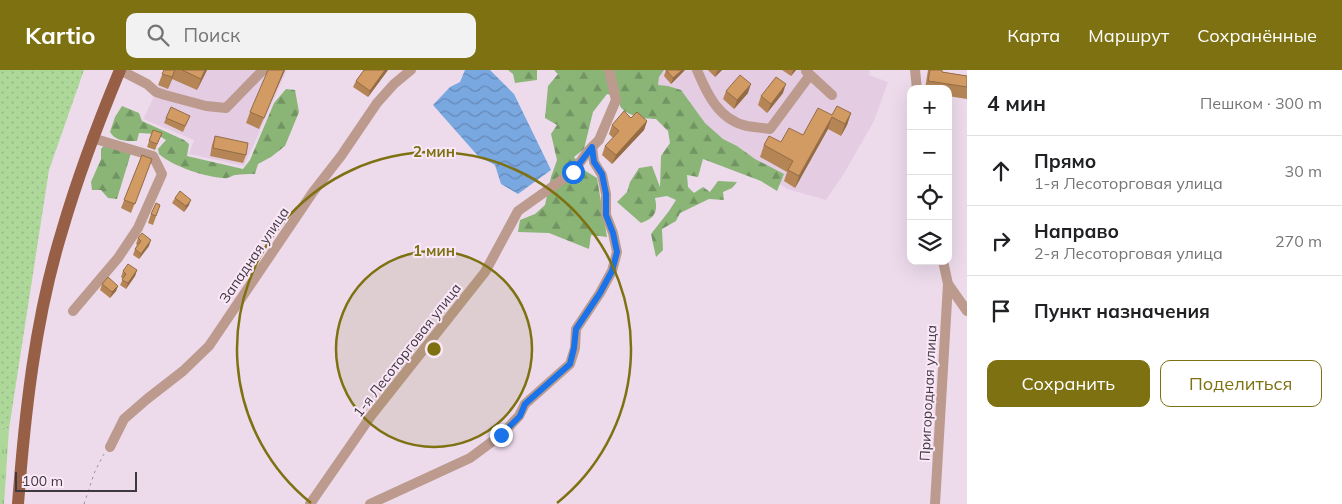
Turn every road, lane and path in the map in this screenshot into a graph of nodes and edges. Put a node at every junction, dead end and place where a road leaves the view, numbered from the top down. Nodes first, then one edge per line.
1 (120, 70) edge
2 (263, 70) edge
3 (412, 70) edge
4 (609, 70) edge
5 (697, 70) edge
6 (915, 70) edge
7 (808, 72) edge
8 (917, 85) edge
9 (832, 94) dead end
10 (92, 138) junction
11 (592, 147) junction
12 (944, 265) edge
13 (948, 284) junction
14 (73, 311) dead end
15 (967, 311) edge
16 (110, 447) joint
17 (18, 504) edge
18 (84, 504) edge
19 (310, 504) edge
20 (370, 504) edge
21 (935, 504) edge

1 - 2 street
1 - 10 main road
3 - 16 street, Западная улица
4 - 11 street, 1-я Лесоторговая улица
5 - 7 street
6 - 8 street
7 - 9 street
10 - 14 street
10 - 17 main road
11 - 19 street, 1-я Лесоторговая улица
11 - 20 street
12 - 13 street
13 - 15 street
13 - 21 street, Пригородная улица
16 - 18 path

